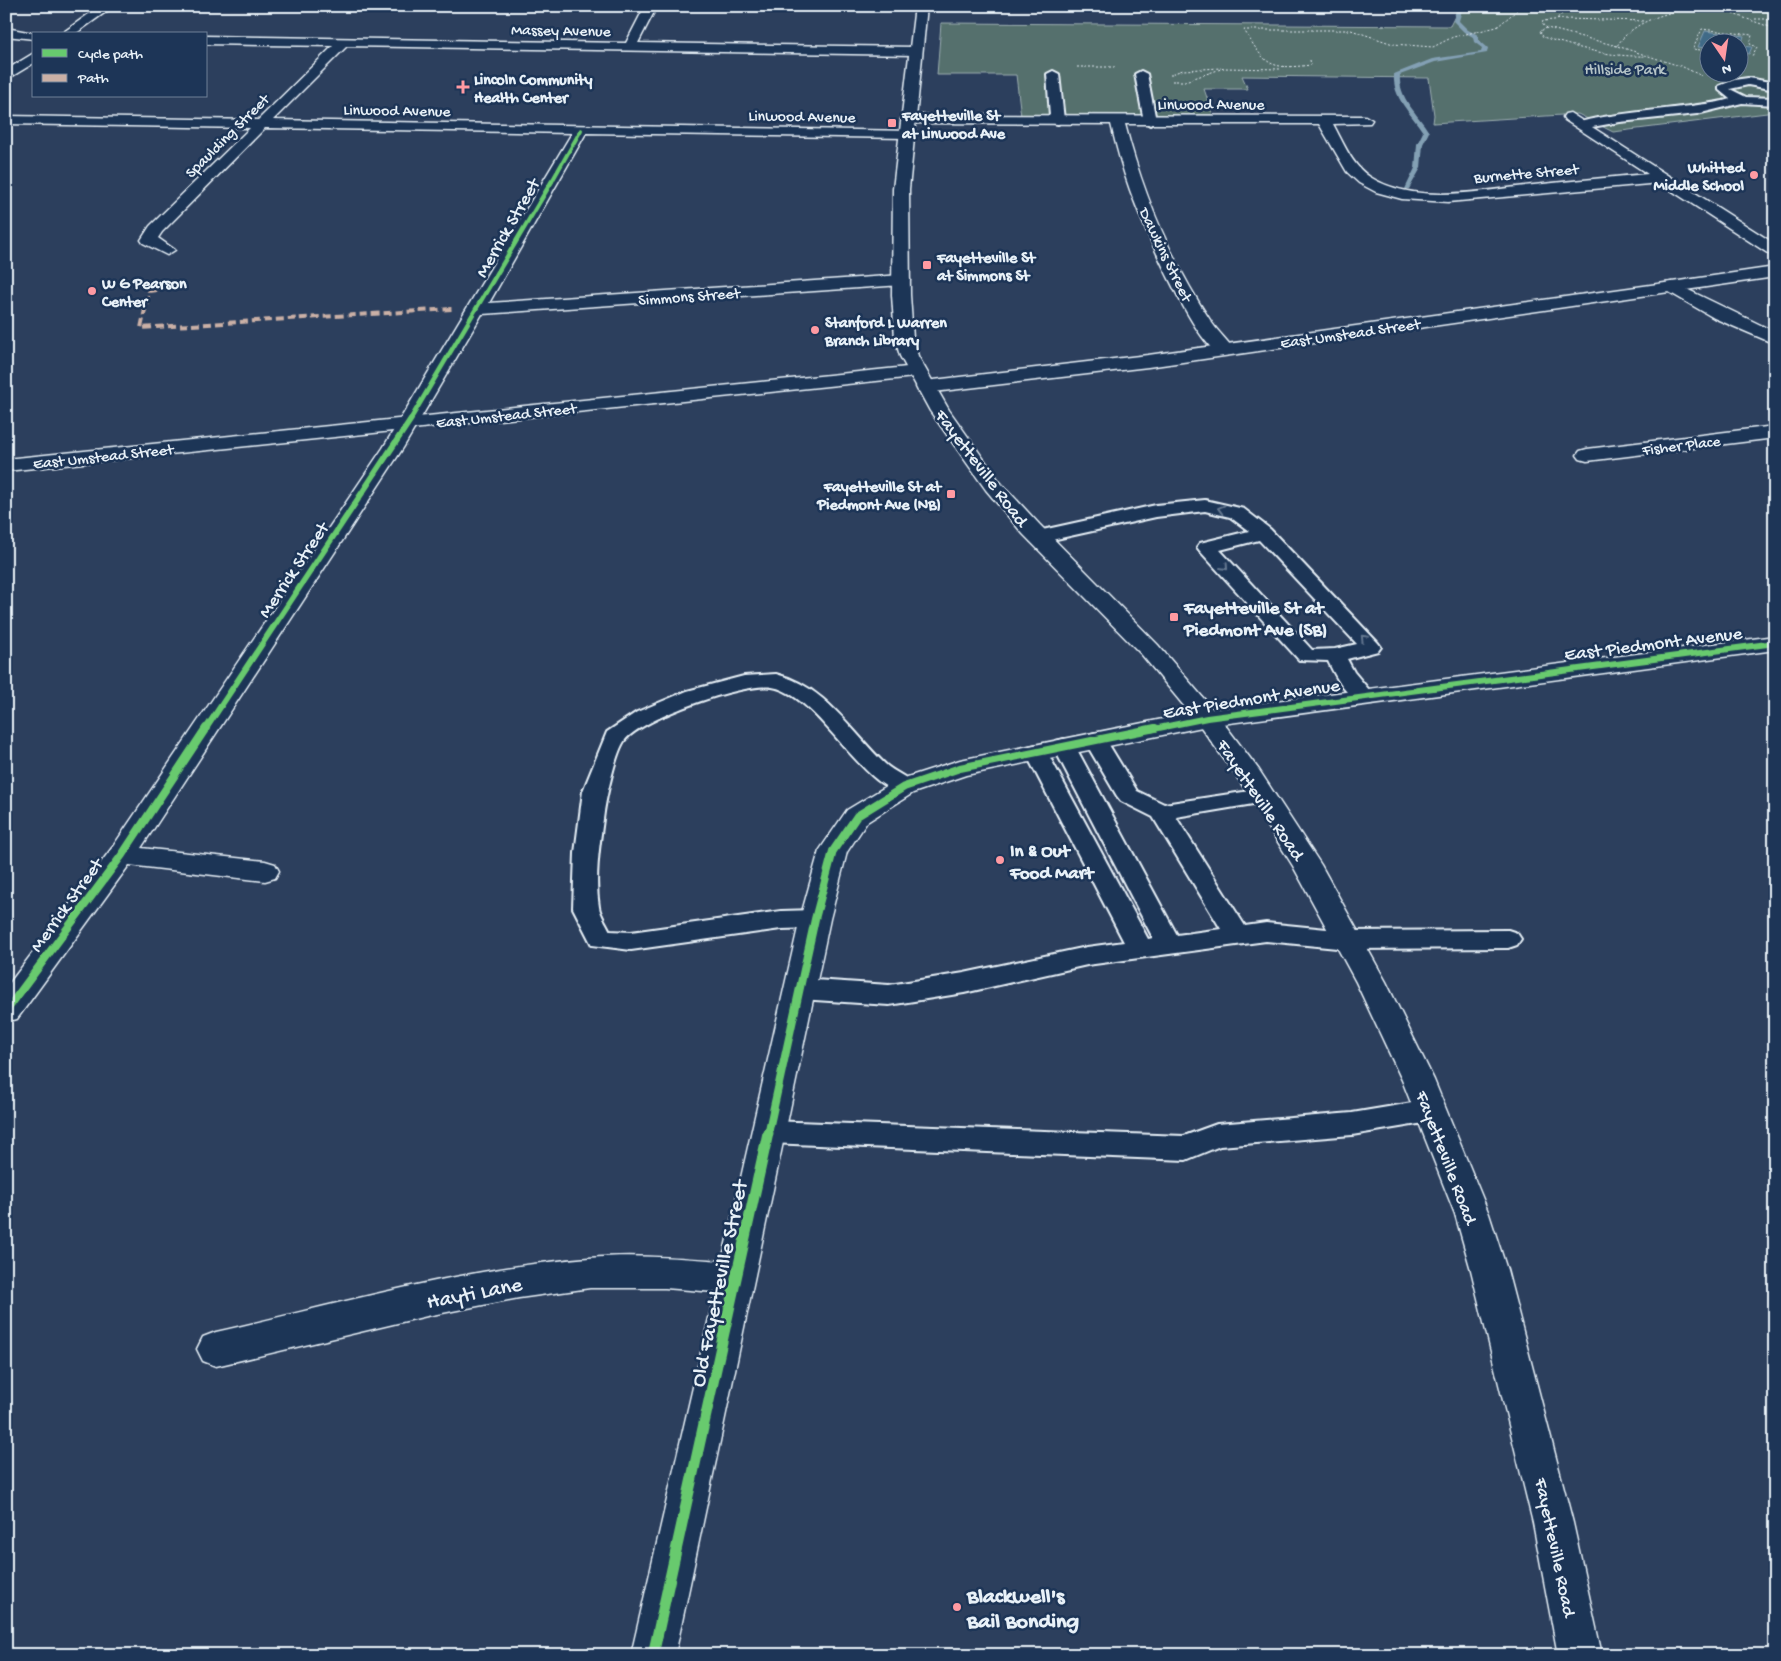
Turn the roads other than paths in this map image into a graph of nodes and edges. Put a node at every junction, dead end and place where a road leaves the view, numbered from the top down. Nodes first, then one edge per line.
1 (108, 6) edge
2 (651, 6) edge
3 (921, 6) edge
4 (6, 32) edge
5 (70, 32) edge
6 (32, 35) edge
7 (208, 40) edge
8 (344, 42) junction
9 (630, 46) junction
10 (915, 51) junction
11 (32, 58) edge
12 (1053, 74) dead end
13 (1141, 74) dead end
14 (6, 76) edge
15 (1775, 87) edge
16 (1742, 99) junction
17 (1775, 101) edge
18 (6, 120) edge
19 (1058, 120) junction
20 (1324, 120) junction
21 (1365, 120) dead end
22 (1117, 121) junction
23 (1150, 121) junction
24 (1575, 121) joint
25 (262, 124) junction
26 (907, 126) junction
27 (581, 130) junction
28 (1661, 178) junction
29 (167, 250) dead end
30 (1775, 251) edge
31 (1775, 272) edge
32 (902, 280) junction
33 (1672, 287) junction
34 (476, 309) junction
35 (1775, 339) edge
36 (1225, 350) junction
37 (921, 380) junction
38 (407, 424) junction
39 (1775, 432) edge
40 (1587, 455) dead end
41 (6, 465) edge
42 (1263, 532) junction
43 (1038, 537) junction
44 (1775, 643) edge
45 (1335, 655) junction
46 (1364, 696) junction
47 (1207, 718) junction
48 (1095, 740) junction
49 (1064, 746) junction
50 (1036, 752) junction
51 (904, 786) junction
52 (1129, 796) junction
53 (1263, 796) junction
54 (1092, 800) junction
55 (1161, 812) junction
56 (122, 855) junction
57 (265, 871) dead end
58 (815, 919) junction
59 (1238, 935) junction
60 (1508, 939) dead end
61 (1347, 940) junction
62 (1169, 944) junction
63 (1141, 949) junction
64 (800, 989) junction
65 (6, 1012) edge
66 (1430, 1111) junction
67 (769, 1132) junction
68 (737, 1278) junction
69 (216, 1349) dead end
70 (653, 1655) edge
71 (1580, 1655) edge

1 - 5 street
2 - 9 street
3 - 10 street, Fayetteville Road
4 - 6 street
7 - 8 street, Massey Avenue
8 - 9 street, Massey Avenue
8 - 25 street, Spaulding Street
9 - 10 street, Massey Avenue
10 - 26 street, Fayetteville Road
11 - 14 street
12 - 19 lane
13 - 23 lane
15 - 16 lane
16 - 17 lane
16 - 24 lane
18 - 25 street, Linwood Avenue
19 - 22 street, Linwood Avenue
19 - 26 street, Linwood Avenue
20 - 21 street, Linwood Avenue
20 - 23 street, Linwood Avenue
20 - 28 street, Burnette Street
22 - 23 street, Linwood Avenue
22 - 36 street, Dawkins Street
24 - 28 street
25 - 27 street, Linwood Avenue
25 - 29 street, Spaulding Street
26 - 27 street, Linwood Avenue
26 - 32 street, Fayetteville Road
27 - 34 street, Merrick Street
28 - 30 street
31 - 33 street, East Umstead Street
32 - 34 street, Simmons Street
32 - 37 street, Fayetteville Road
33 - 35 street
33 - 36 street, East Umstead Street
34 - 38 street, Merrick Street
36 - 37 street, East Umstead Street
37 - 38 street, East Umstead Street
37 - 43 street, Fayetteville Road
38 - 41 street, East Umstead Street
38 - 56 street, Merrick Street
39 - 40 street, Fisher Place
42 -> 43 lane
45 -> 42 lane
42 -> 45 lane
43 - 47 street, Fayetteville Road
44 - 46 street, East Piedmont Avenue
45 - 46 lane
46 - 47 street, East Piedmont Avenue
47 - 48 street, East Piedmont Avenue
47 - 53 street, Fayetteville Road
48 - 49 street, East Piedmont Avenue
48 - 52 lane
49 - 50 street, East Piedmont Avenue
49 - 54 lane
50 - 51 street, East Piedmont Avenue
50 - 63 lane
51 - 58 street, East Piedmont Avenue
51 - 58 lane
52 - 54 lane
52 - 55 lane
53 - 55 lane
53 - 61 street, Fayetteville Road
54 - 62 lane
55 - 59 lane
56 - 57 street
56 - 65 street, Merrick Street
58 - 64 street, Old Fayetteville Street
59 - 61 lane
59 - 62 lane
60 - 61 lane
61 - 66 street, Fayetteville Road
62 - 63 lane
63 - 64 lane
64 - 67 street, Old Fayetteville Street
66 - 67 lane
66 - 71 street, Fayetteville Road
67 - 68 street, Old Fayetteville Street
68 - 69 street, Hayti Lane
68 - 70 street, Old Fayetteville Street

